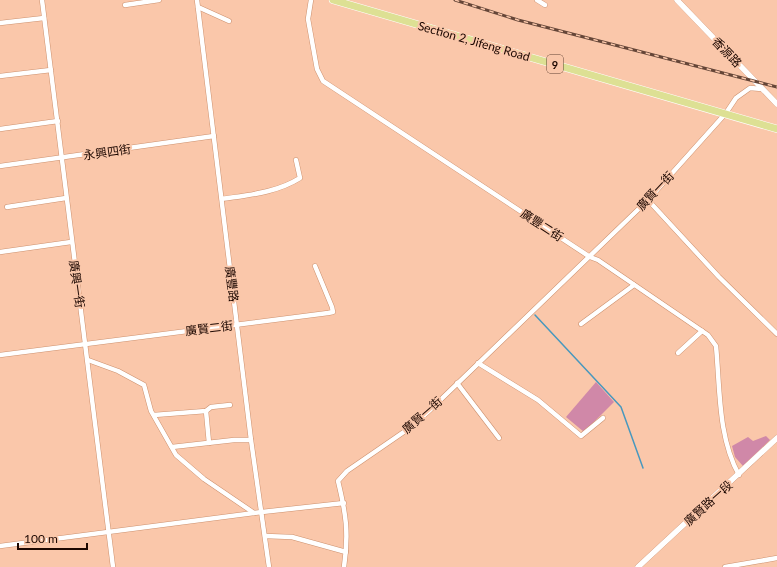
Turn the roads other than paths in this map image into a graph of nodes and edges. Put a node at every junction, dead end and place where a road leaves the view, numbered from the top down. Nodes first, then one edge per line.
1 (42, 0) edge
2 (159, 0) edge
3 (197, 0) edge
4 (311, 0) edge
5 (333, 0) edge
6 (537, 0) edge
7 (677, 0) edge
8 (545, 4) dead end
9 (125, 5) dead end
10 (198, 8) junction
11 (44, 18) junction
12 (229, 21) dead end
13 (0, 24) edge
14 (51, 70) junction
15 (0, 76) edge
16 (762, 89) junction
17 (777, 104) edge
18 (726, 113) junction
19 (58, 121) junction
20 (0, 129) edge
21 (777, 129) edge
22 (214, 136) junction
23 (62, 158) junction
24 (296, 160) dead end
25 (0, 166) edge
26 (66, 198) junction
27 (222, 199) junction
28 (648, 200) junction
29 (7, 207) dead end
30 (71, 242) junction
31 (0, 252) edge
32 (590, 257) junction
33 (315, 266) dead end
34 (634, 285) junction
35 (581, 324) dead end
36 (237, 325) junction
37 (702, 331) junction
38 (777, 334) edge
39 (85, 344) junction
40 (678, 353) dead end
41 (0, 355) edge
42 (88, 360) junction
43 (478, 363) junction
44 (457, 383) junction
45 (230, 405) dead end
46 (206, 411) junction
47 (154, 415) junction
48 (603, 418) dead end
49 (499, 438) dead end
50 (777, 438) edge
51 (251, 440) junction
52 (209, 443) junction
53 (172, 447) junction
54 (739, 475) junction
55 (344, 504) junction
56 (262, 512) junction
57 (254, 513) junction
58 (109, 532) junction
59 (265, 536) junction
60 (0, 546) edge
61 (346, 552) junction
62 (777, 558) edge
63 (113, 567) edge
64 (269, 567) edge
65 (344, 567) edge
66 (638, 567) edge
67 (725, 567) edge

1 - 11 street, 廣興一街
2 - 9 street
3 - 10 street, 廣豐路
4 - 32 street, 廣豐二街
5 - 18 main road, Section 2, Jifeng Road / 9
6 - 8 street
7 - 16 street, 香源路
10 - 12 street
10 - 22 street, 廣豐路
11 - 13 street
11 - 14 street, 廣興一街
14 - 15 street
14 - 19 street, 廣興一街
16 - 17 street, 香源路
16 - 18 street, 廣賢一街
18 - 21 main road, Section 2, Jifeng Road / 9
18 - 28 street, 廣賢一街
19 - 20 street
19 - 23 street, 廣興一街
22 - 23 street, 永興四街
22 - 27 street, 廣豐路
23 - 25 street, 永興四街
23 - 26 street, 廣興一街
24 - 27 street
26 - 29 street
26 - 30 street, 廣興一街
27 - 36 street, 廣豐路
28 - 32 street, 廣賢一街
28 - 38 street
30 - 31 street
30 - 39 street, 廣興一街
32 - 34 street, 廣豐二街
32 - 43 street, 廣賢一街
33 - 36 street, 廣賢二街
34 - 35 street
34 - 37 street, 廣豐二街
36 - 39 street, 廣賢二街
36 - 51 street, 廣豐路
37 - 40 street
37 - 54 street, 廣豐二街
39 - 41 street, 廣賢二街
39 - 42 street, 廣興一街
42 - 47 street
42 - 58 street, 廣興一街
43 - 44 street, 廣賢一街
43 - 48 street
44 - 49 street
44 - 55 street, 廣賢一街
45 - 46 street
46 - 47 street
46 - 52 street
47 - 53 street
50 - 54 street, 廣賢路一段
51 - 52 street
51 - 56 street, 廣豐路
52 - 53 street
53 - 57 street
54 - 66 street, 廣賢路一段
55 - 56 street
55 - 61 street
56 - 57 street
56 - 59 street, 廣豐路
57 - 58 street
58 - 60 street
58 - 63 street, 廣興一街
59 - 61 street
59 - 64 street, 廣豐路
61 - 65 street
62 - 67 street

